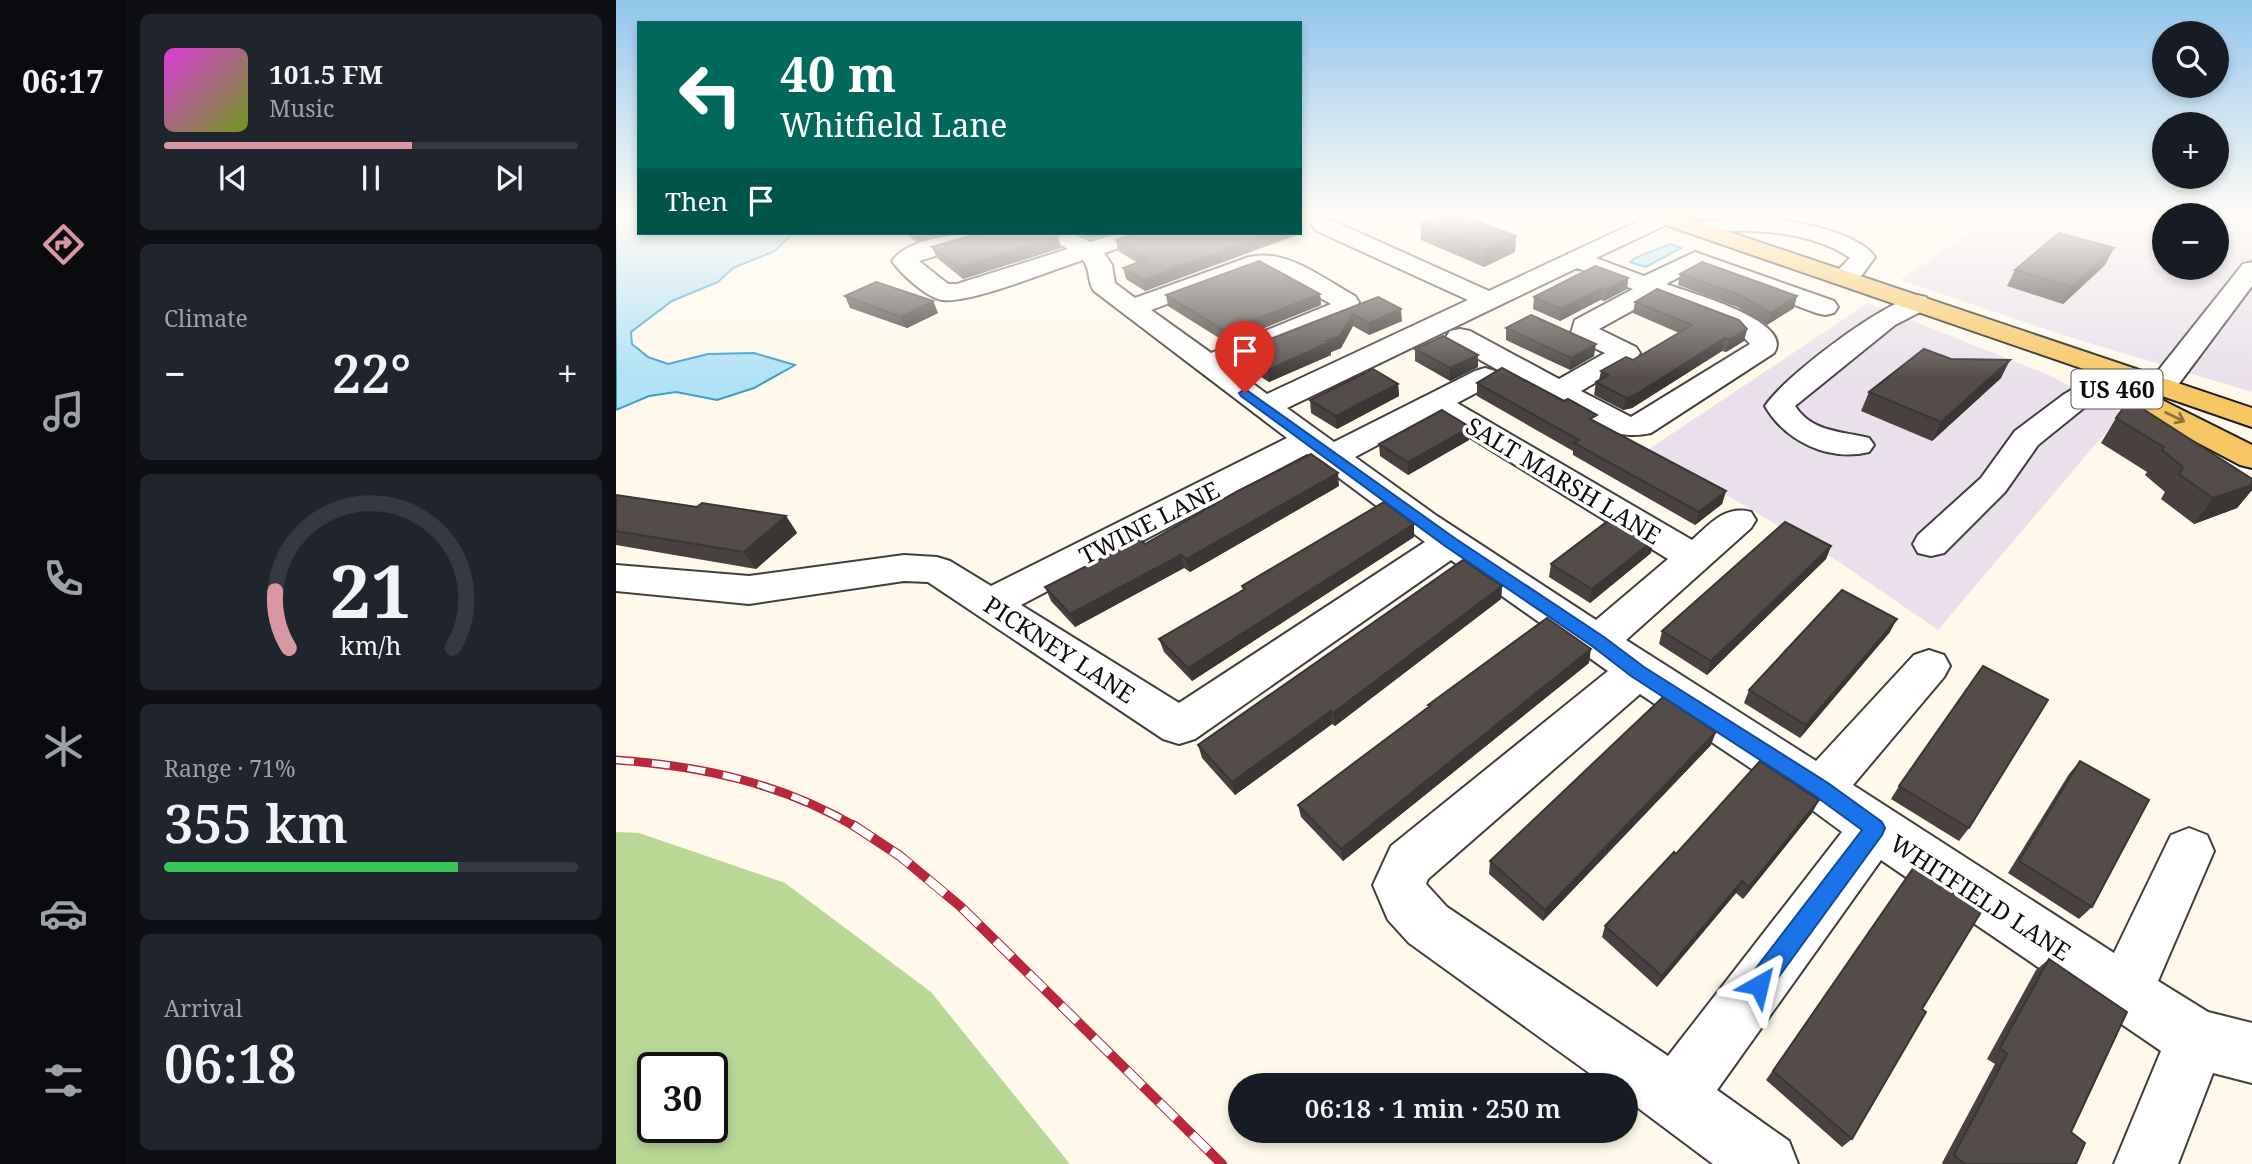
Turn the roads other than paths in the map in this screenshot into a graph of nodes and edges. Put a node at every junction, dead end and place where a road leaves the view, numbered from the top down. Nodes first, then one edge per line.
1 (917, 271) edge
2 (1005, 271) edge
3 (1103, 271) edge
4 (1232, 271) edge
5 (1291, 271) edge
6 (1425, 271) edge
7 (1545, 271) edge
8 (1609, 271) edge
9 (1675, 271) edge
10 (1728, 271) edge
11 (1826, 271) edge
12 (2250, 271) edge
13 (1650, 287) junction
14 (1486, 299) junction
15 (1917, 303) junction
16 (1825, 307) dead end
17 (1132, 308) junction
18 (1980, 325) junction
19 (1460, 337) dead end
20 (1208, 365) junction
21 (1485, 377) edge
22 (2104, 383) junction
23 (2161, 387) junction
24 (1558, 391) junction
25 (1435, 403) junction
26 (1264, 407) junction
27 (2252, 419) edge
28 (2252, 441) edge
29 (1858, 445) dead end
30 (1320, 448) junction
31 (2252, 458) edge
32 (1738, 520) dead end
33 (1451, 542) junction
34 (1931, 544) dead end
35 (1693, 558) junction
36 (616, 578) edge
37 (990, 604) junction
38 (1618, 656) junction
39 (1929, 666) dead end
40 (1821, 789) junction
41 (1875, 828) junction
42 (2189, 851) dead end
43 (2125, 991) junction
44 (2196, 1039) junction
45 (2252, 1053) edge
46 (1675, 1097) junction
47 (1766, 1164) edge
48 (2146, 1164) edge

1 - 2 street
3 - 17 street, WHITFIELD LANE
4 - 17 street
5 - 20 street
6 - 14 street
7 - 14 street
8 - 13 street
9 - 13 street
10 - 16 street
11 - 15 main road, US 460
12 - 23 street
13 - 24 street
13 - 24 street
14 - 26 street
15 - 18 main road, US 460
15 - 29 street
17 - 20 street, WHITFIELD LANE
18 - 22 main road, US 460
18 - 23 main road, US 460
19 - 24 street
20 - 26 street, WHITFIELD LANE
21 - 25 street, TWINE LANE
22 -> 31 main road, US 460
22 - 34 street
23 - 27 main road, US 460
25 - 30 street, TWINE LANE
25 - 35 street, SALT MARSH LANE
26 - 30 street, WHITFIELD LANE
27 - 28 main road
30 - 33 street, WHITFIELD LANE
30 - 37 street, TWINE LANE
32 - 35 street
33 - 37 street, PICKNEY LANE
33 - 38 street, WHITFIELD LANE
35 - 38 street
36 - 37 street, PICKNEY LANE
38 - 40 street, WHITFIELD LANE
38 - 46 street
39 - 40 street
40 - 41 street, WHITFIELD LANE
41 - 43 street, WHITFIELD LANE
41 - 46 street
42 - 43 street
43 - 44 street, WHITFIELD LANE
44 - 45 street, WHITFIELD LANE
44 - 48 street
46 - 47 street

